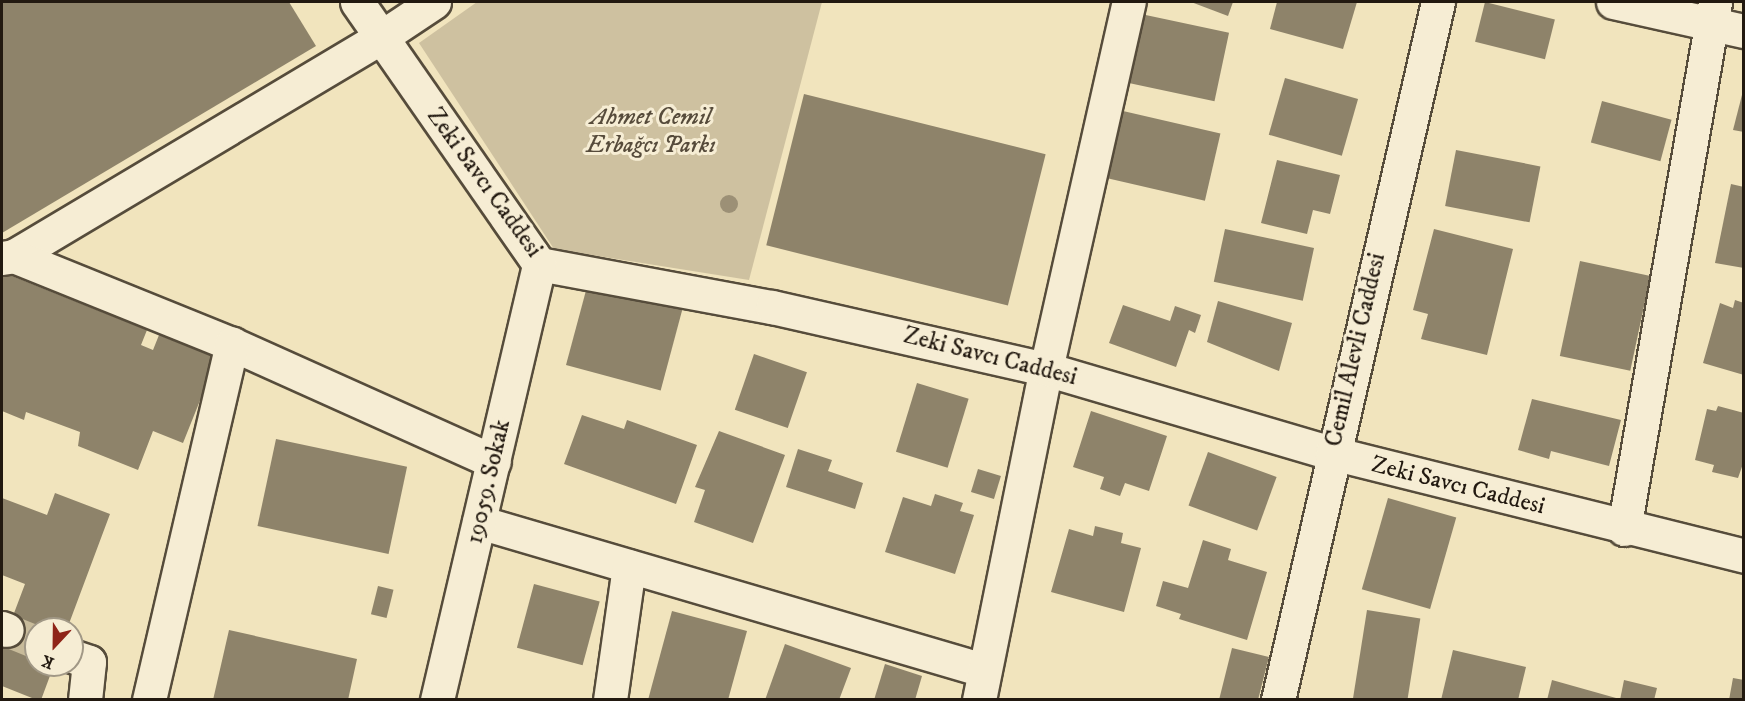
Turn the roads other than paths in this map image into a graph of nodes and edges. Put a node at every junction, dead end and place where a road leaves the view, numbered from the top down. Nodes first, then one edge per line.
1 (357, 2) edge
2 (434, 2) edge
3 (1129, 2) edge
4 (1438, 2) edge
5 (1613, 2) edge
6 (1712, 13) edge
7 (1743, 31) edge
8 (380, 38) junction
9 (8, 257) edge
10 (539, 264) junction
11 (232, 344) junction
12 (1046, 369) junction
13 (1332, 453) junction
14 (494, 462) junction
15 (479, 522) junction
16 (1624, 529) junction
17 (1743, 556) edge
18 (629, 566) junction
19 (84, 660) edge
20 (981, 685) edge
21 (85, 699) edge
22 (149, 699) edge
23 (437, 699) edge
24 (610, 699) edge
25 (1278, 699) edge

1 - 8 street, Zeki Savcı Caddesi
2 - 8 street
3 - 12 street
4 - 13 street, Cemil Alevli Caddesi
5 - 6 street
6 - 7 street
6 - 16 street
8 - 9 street
8 - 10 street, Zeki Savcı Caddesi
9 - 11 street
10 - 12 street, Zeki Savcı Caddesi
10 - 14 street, 19059. Sokak
11 - 14 street
11 - 22 street
12 - 13 street, Zeki Savcı Caddesi
12 - 20 street
13 - 16 street, Zeki Savcı Caddesi
13 - 25 street, Cemil Alevli Caddesi
14 - 15 street, 19059. Sokak
15 - 18 street
15 - 23 street, 19059. Sokak
16 - 17 street, Zeki Savcı Caddesi
18 - 20 street
18 - 24 street
19 - 21 street

